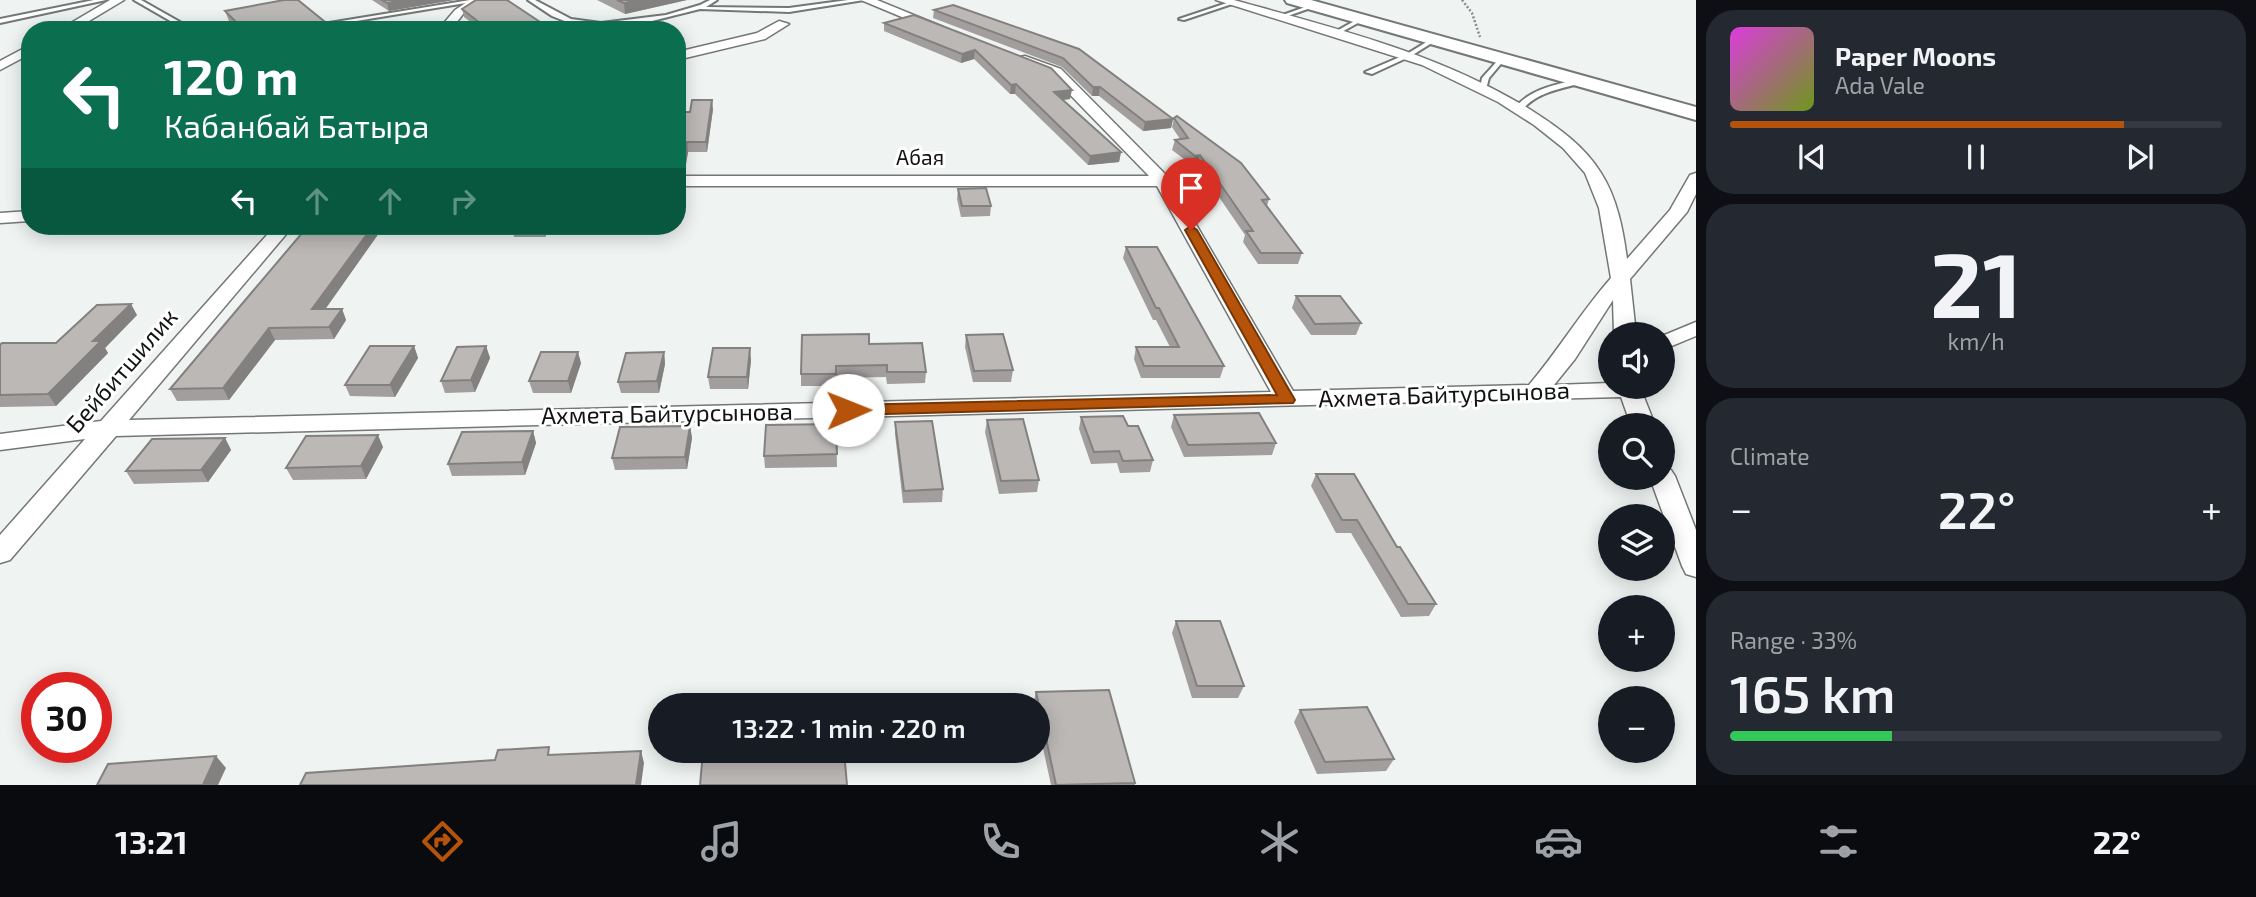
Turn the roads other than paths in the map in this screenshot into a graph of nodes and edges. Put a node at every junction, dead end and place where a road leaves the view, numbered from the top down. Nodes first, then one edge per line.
1 (103, 0) edge
2 (118, 0) edge
3 (137, 0) edge
4 (476, 0) edge
5 (531, 0) edge
6 (715, 0) edge
7 (861, 0) edge
8 (867, 0) edge
9 (1293, 0) edge
10 (1228, 1) edge
11 (1313, 6) junction
12 (695, 9) junction
13 (1280, 17) junction
14 (1182, 19) dead end
15 (1362, 19) junction
16 (81, 21) edge
17 (175, 21) edge
18 (345, 21) edge
19 (452, 21) edge
20 (569, 21) edge
21 (643, 21) edge
22 (0, 22) edge
23 (783, 24) dead end
24 (1336, 33) junction
25 (955, 34) edge
26 (1433, 40) junction
27 (1006, 53) edge
28 (21, 54) edge
29 (686, 54) edge
30 (1409, 55) junction
31 (1494, 57) junction
32 (0, 66) edge
33 (1369, 72) dead end
34 (1579, 81) junction
35 (1483, 87) junction
36 (1519, 108) junction
37 (1696, 114) edge
38 (1696, 178) edge
39 (686, 181) edge
40 (1163, 181) junction
41 (21, 217) edge
42 (0, 218) edge
43 (276, 235) edge
44 (1621, 276) junction
45 (1624, 322) edge
46 (1696, 328) edge
47 (1675, 338) edge
48 (1598, 390) edge
49 (1535, 393) junction
50 (1287, 400) junction
51 (106, 428) junction
52 (0, 442) edge
53 (1668, 490) edge
54 (0, 553) edge
55 (1696, 566) edge

1 - 22 lane
2 - 16 street
3 - 17 lane
4 - 18 lane
4 - 19 street
5 - 20 lane
6 - 12 lane
7 - 12 lane
8 - 25 street
9 - 11 main road
10 - 13 street
10 - 14 lane
11 - 13 lane
11 - 15 main road
12 - 21 lane
13 - 24 street
15 - 24 lane
15 - 26 main road
23 - 29 street
24 - 30 street
26 - 30 lane
26 - 31 main road
27 - 40 street
28 - 32 street
30 - 33 lane
30 - 35 street
31 - 34 main road
31 - 35 lane
34 - 36 lane
34 - 37 main road
35 - 36 street
36 - 44 street
38 - 44 street
39 - 40 street, Абая
40 - 50 street
41 - 42 street
43 - 51 street, Бейбитшилик
44 - 45 street
44 - 49 street
46 - 47 street
48 - 49 street, Ахмета Байтурсынова
49 - 50 street, Ахмета Байтурсынова
50 - 51 street, Ахмета Байтурсынова
51 - 52 street, Ахмета Байтурсынова
51 - 54 street, Бейбитшилик
53 - 55 street

